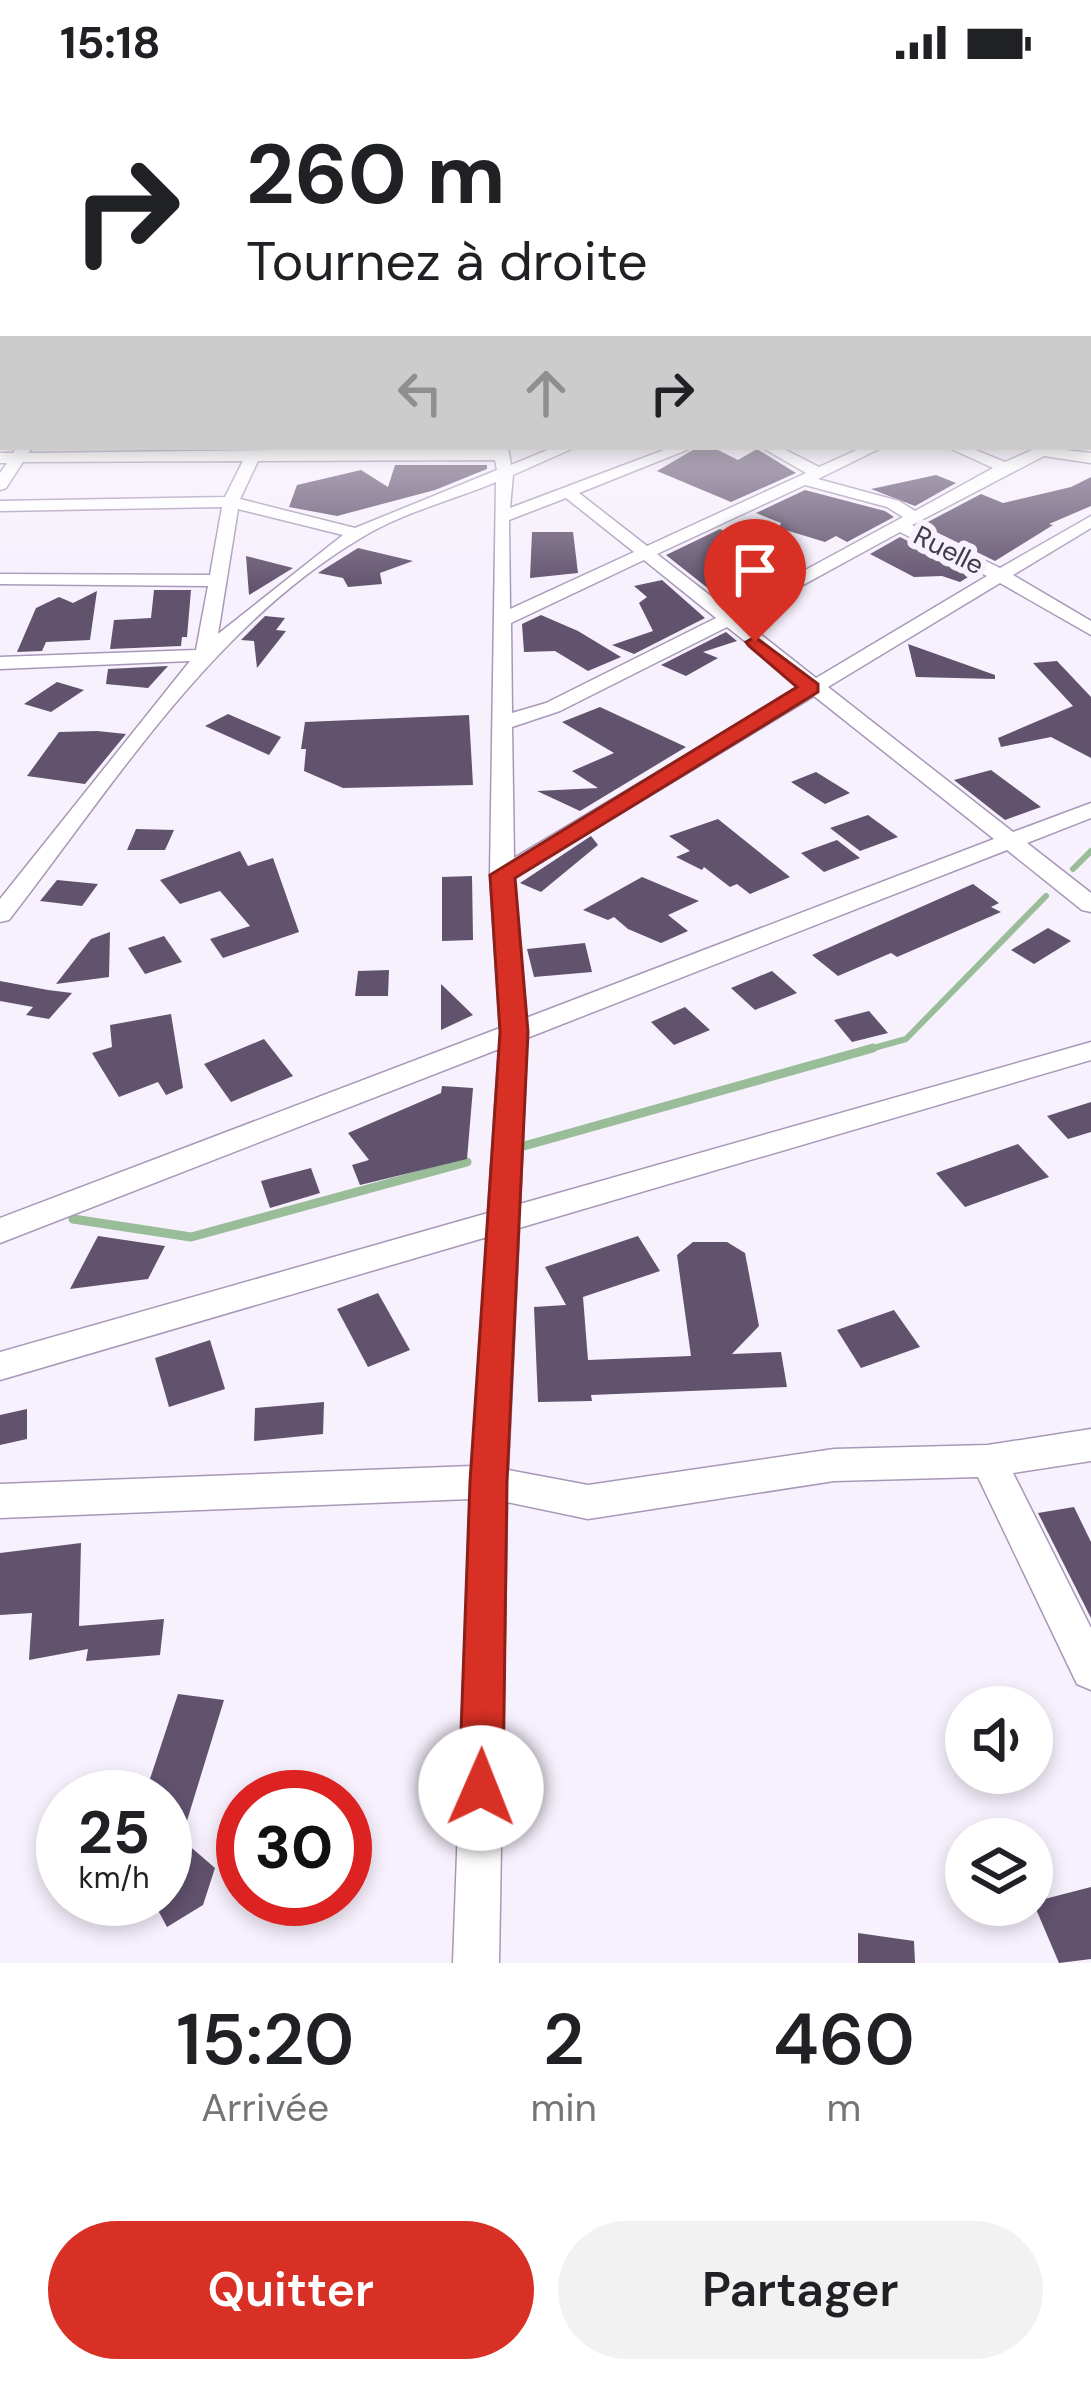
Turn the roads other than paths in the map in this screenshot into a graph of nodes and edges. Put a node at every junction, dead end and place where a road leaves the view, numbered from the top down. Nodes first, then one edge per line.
1 (550, 450) edge
2 (678, 450) edge
3 (773, 450) edge
4 (869, 450) edge
5 (962, 450) edge
6 (1045, 450) edge
7 (256, 452) edge
8 (14, 454) edge
9 (502, 458) edge
10 (1005, 469) junction
11 (811, 477) junction
12 (0, 484) edge
13 (568, 492) junction
14 (231, 502) junction
15 (0, 506) edge
16 (501, 518) junction
17 (904, 520) junction
18 (1091, 521) edge
19 (356, 533) junction
20 (647, 553) junction
21 (1001, 576) junction
22 (0, 578) edge
23 (216, 581) junction
24 (501, 620) junction
25 (728, 620) junction
26 (1091, 629) edge
27 (205, 655) junction
28 (0, 663) edge
29 (811, 688) junction
30 (502, 723) junction
31 (1091, 810) edge
32 (1009, 841) junction
33 (502, 875) junction
34 (1091, 905) edge
35 (0, 915) edge
36 (514, 1032) junction
37 (1091, 1051) edge
38 (504, 1221) junction
39 (0, 1231) edge
40 (0, 1366) edge
41 (1091, 1445) edge
42 (988, 1461) junction
43 (489, 1482) junction
44 (0, 1501) edge
45 (1091, 1670) edge
46 (476, 1963) edge

1 - 9 street
2 - 13 street
3 - 11 street, Ruelle
4 - 11 street
5 - 10 street
6 - 10 street
7 - 8 street
7 - 9 street
7 - 14 street
8 - 12 street
9 - 16 street
9 - 19 street
10 - 17 street
11 - 17 street, Ruelle
11 - 20 street
13 - 16 street
13 - 20 street
14 - 15 street
14 - 19 street
14 - 23 street
16 - 24 street
17 - 21 street, Ruelle
17 - 25 street
18 - 21 street
19 - 27 street
20 - 24 street
20 - 25 street
21 - 26 street, Ruelle
21 - 29 street
22 - 23 street
23 - 27 street
24 - 30 street
25 - 29 street
25 - 30 street
27 - 28 street
27 - 35 street
29 - 32 street
29 - 33 street
30 - 33 street
31 - 32 street
32 - 34 street
32 - 36 street
33 - 36 street
36 - 38 street
36 - 39 street
37 - 38 street
38 - 40 street
38 - 43 street
41 - 42 street
42 - 43 street
42 - 45 street
43 - 44 street
43 - 46 street

